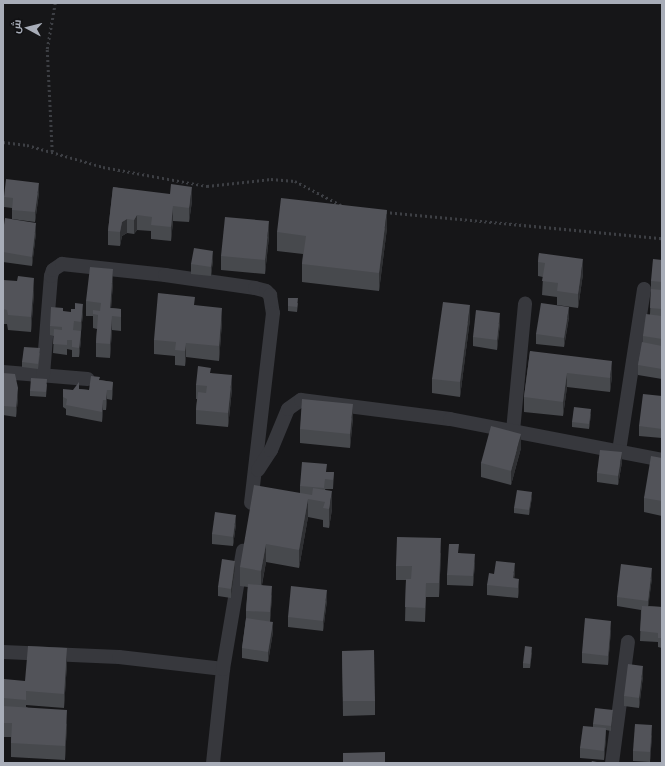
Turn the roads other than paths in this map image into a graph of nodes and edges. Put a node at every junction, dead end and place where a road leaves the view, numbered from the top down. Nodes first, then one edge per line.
1 (644, 289) dead end
2 (525, 304) dead end
3 (3, 372) edge
4 (43, 375) junction
5 (88, 379) dead end
6 (513, 431) junction
7 (619, 451) junction
8 (662, 460) edge
9 (256, 472) junction
10 (248, 519) edge
11 (246, 535) edge
12 (628, 642) dead end
13 (3, 652) edge
14 (223, 669) junction
15 (213, 763) edge
16 (612, 763) edge

1 - 7 street
2 - 6 street
3 - 4 street
4 - 5 street
4 - 9 street
6 - 7 street
6 - 9 street
7 - 8 street
9 - 10 street
11 - 14 street
12 - 16 street
13 - 14 street
14 - 15 street

